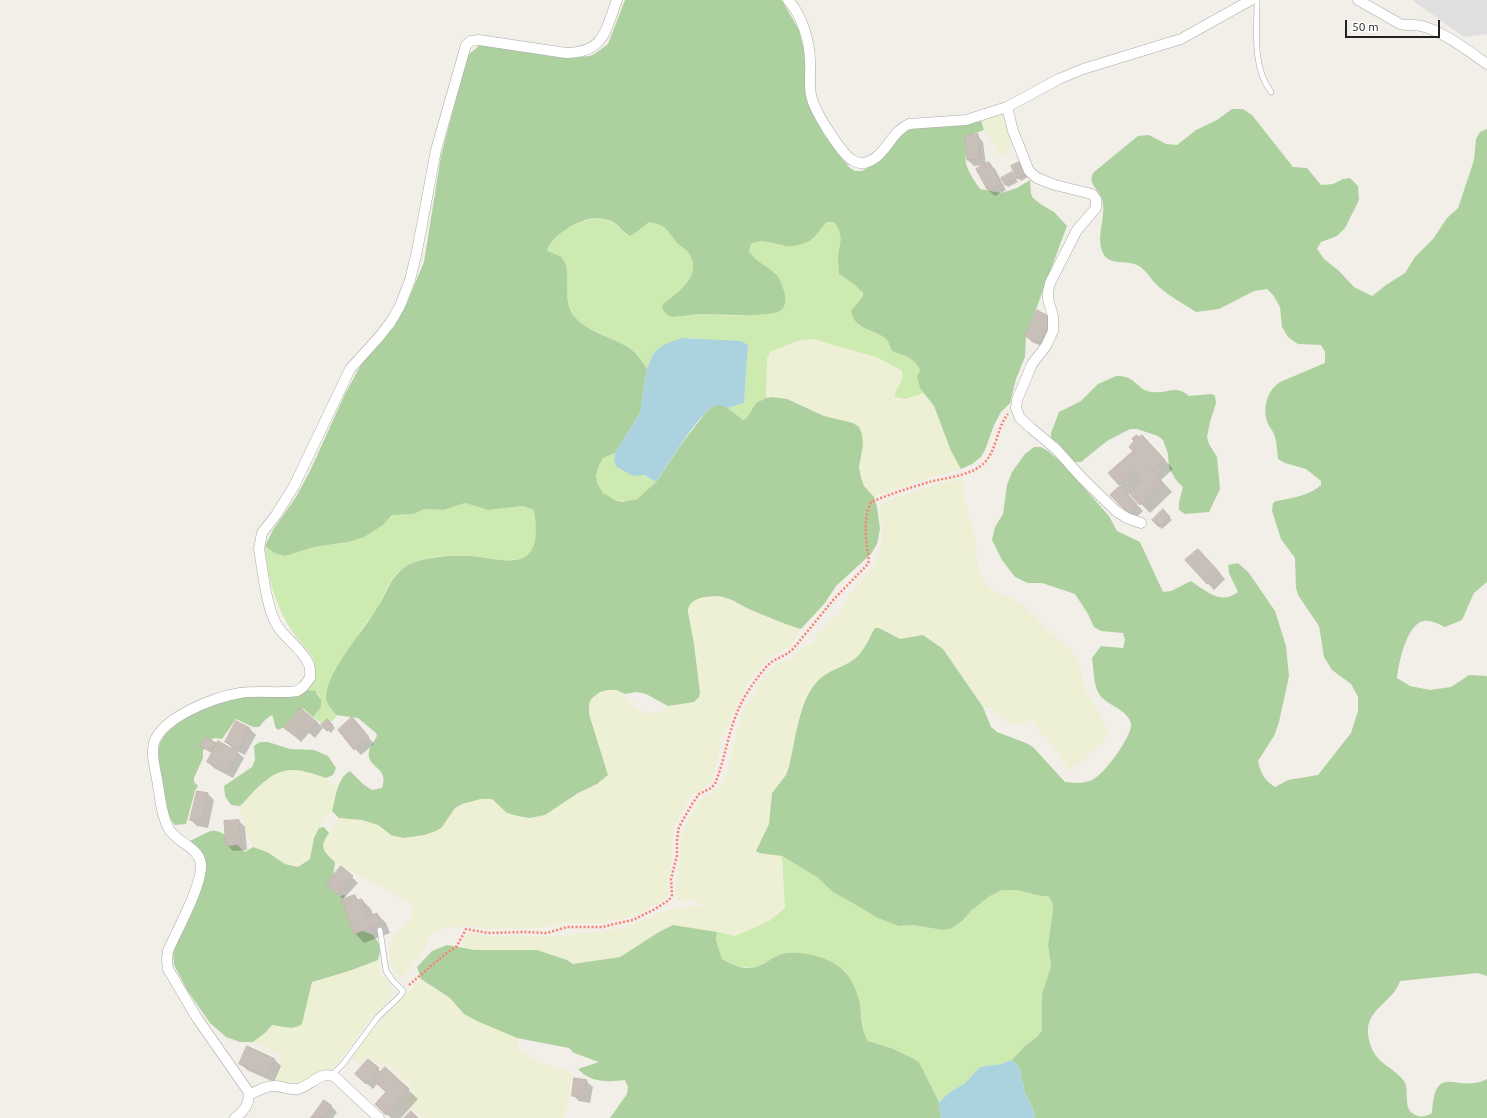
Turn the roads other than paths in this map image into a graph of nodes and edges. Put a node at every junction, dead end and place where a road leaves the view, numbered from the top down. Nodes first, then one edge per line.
1 (617, 0) edge
2 (788, 0) edge
3 (1251, 0) edge
4 (1257, 0) edge
5 (1358, 0) edge
6 (1487, 64) edge
7 (1271, 92) dead end
8 (1007, 107) junction
9 (1141, 523) dead end
10 (380, 930) dead end
11 (332, 1076) junction
12 (249, 1095) junction
13 (235, 1118) edge
14 (379, 1118) edge

1 - 12 street
2 - 8 street
3 - 8 street
4 - 7 lane
5 - 6 street
8 - 9 street
10 - 11 lane
11 - 12 street
11 - 14 street
12 - 13 street

